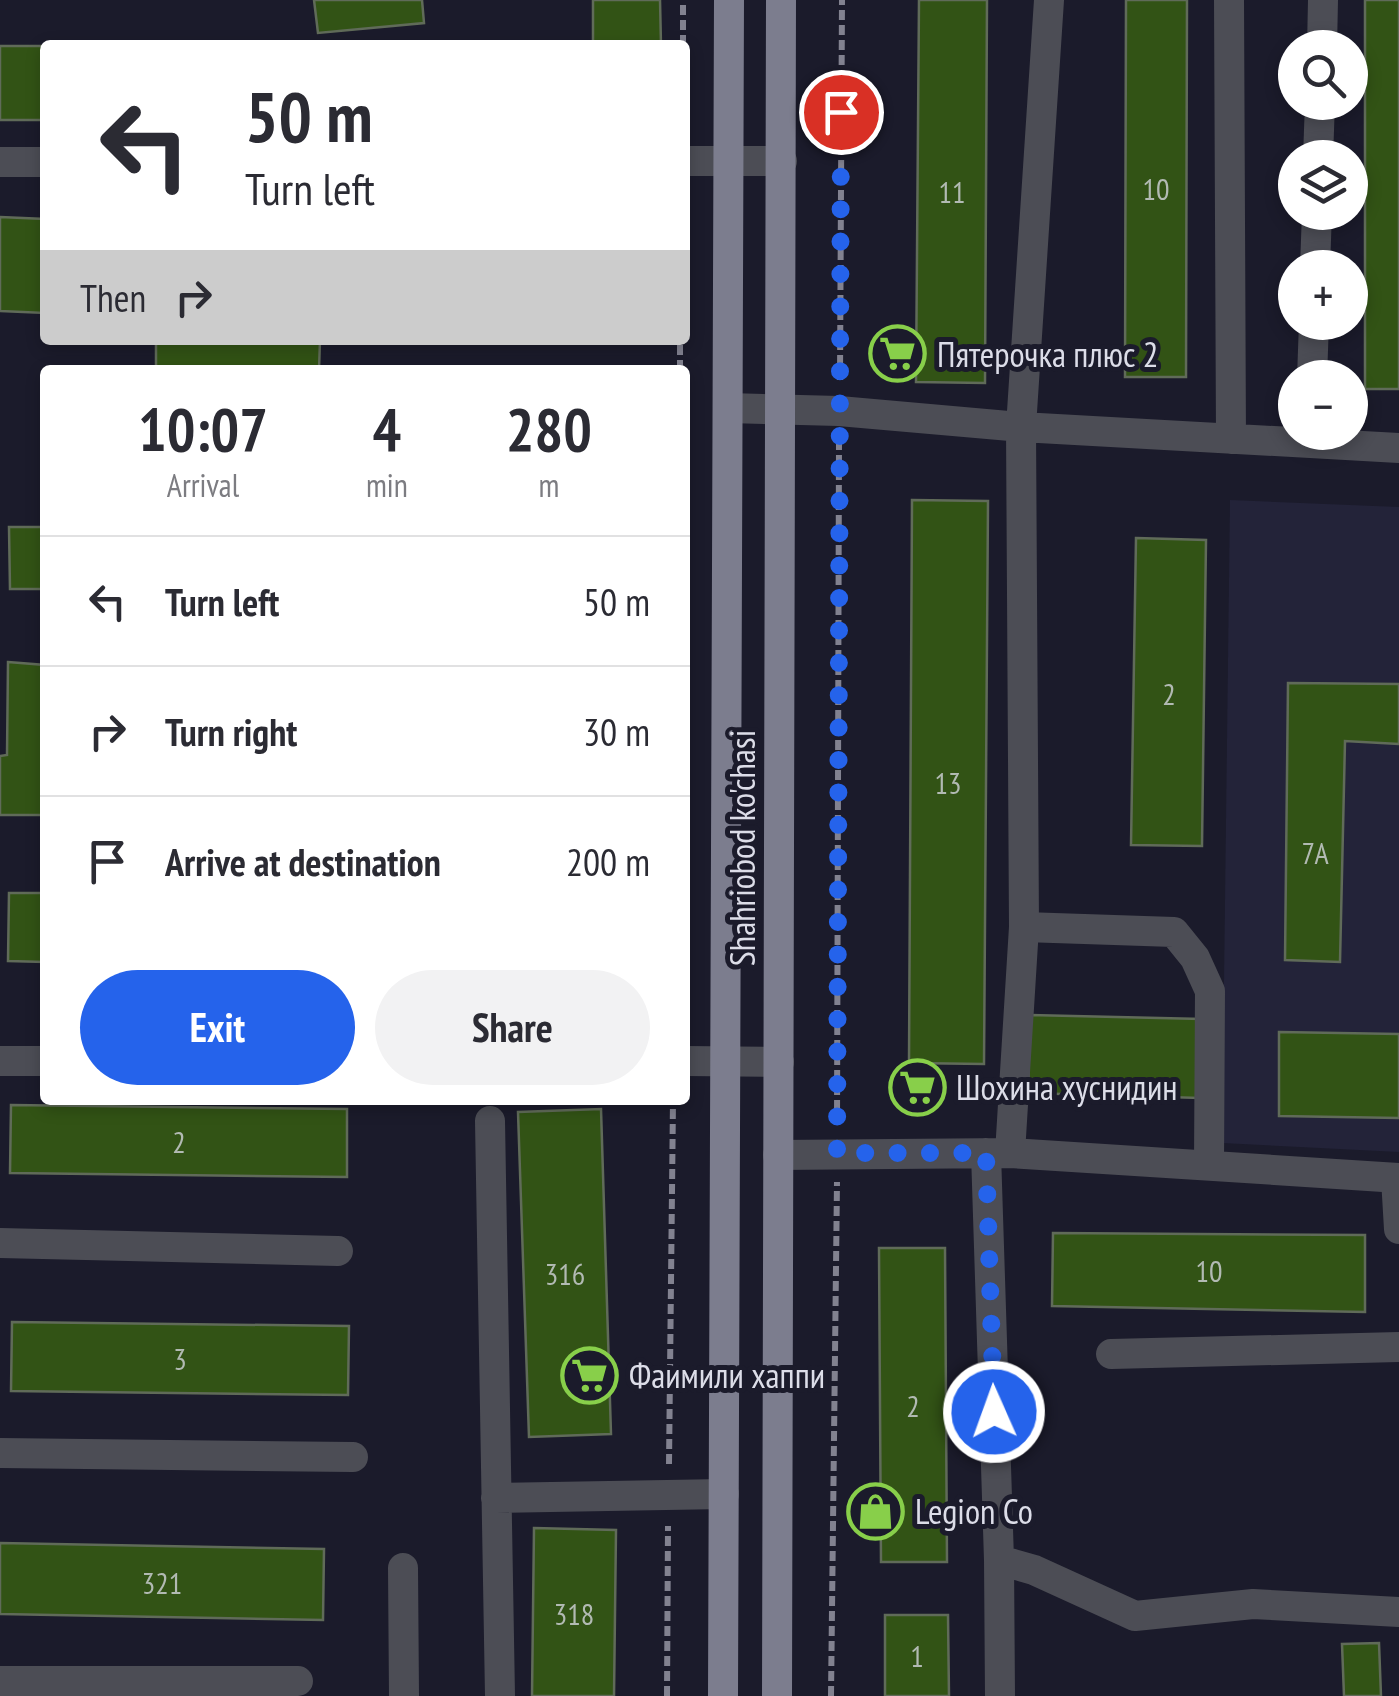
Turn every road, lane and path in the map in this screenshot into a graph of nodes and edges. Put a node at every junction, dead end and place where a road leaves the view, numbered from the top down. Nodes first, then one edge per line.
1 (683, 0) edge
2 (729, 0) edge
3 (782, 0) edge
4 (842, 0) edge
5 (1049, 0) edge
6 (1230, 0) edge
7 (1323, 0) edge
8 (1322, 30) edge
9 (682, 40) edge
10 (690, 161) edge
11 (782, 161) junction
12 (0, 162) edge
13 (40, 162) edge
14 (728, 162) junction
15 (728, 408) junction
16 (781, 409) junction
17 (840, 411) junction
18 (1021, 427) junction
19 (1231, 438) junction
20 (1278, 438) edge
21 (1368, 445) edge
22 (1399, 448) edge
23 (1024, 926) junction
24 (0, 1061) edge
25 (40, 1061) edge
26 (690, 1061) edge
27 (726, 1061) junction
28 (778, 1062) junction
29 (673, 1105) edge
30 (490, 1121) dead end
31 (837, 1153) junction
32 (998, 1153) junction
33 (778, 1154) junction
34 (1209, 1164) junction
35 (1398, 1178) edge
36 (1399, 1229) edge
37 (0, 1244) edge
38 (338, 1251) dead end
39 (1399, 1348) edge
40 (1111, 1354) dead end
41 (0, 1453) edge
42 (353, 1457) dead end
43 (724, 1494) junction
44 (669, 1495) junction
45 (496, 1498) junction
46 (998, 1560) junction
47 (402, 1568) dead end
48 (1399, 1612) edge
49 (0, 1681) edge
50 (298, 1681) dead end
51 (404, 1696) edge
52 (500, 1696) edge
53 (667, 1696) edge
54 (724, 1696) edge
55 (776, 1696) edge
56 (831, 1696) edge
57 (1000, 1696) edge

1 - 9 path
2 - 14 main road, Shahriobod ko'chasi
3 - 11 main road, Shahriobod ko'chasi
4 - 17 path
5 - 18 street
6 - 19 street
7 - 8 street
10 - 14 street
11 - 14 street
11 - 16 main road, Shahriobod ko'chasi
12 - 13 street
14 - 15 main road, Shahriobod ko'chasi
15 - 16 street
15 - 27 main road, Shahriobod ko'chasi
16 - 17 street
16 - 28 main road, Shahriobod ko'chasi
17 - 18 street
17 - 31 path
18 - 19 street
18 - 23 street
19 - 20 street
21 - 22 street
23 - 32 street
23 - 34 street
24 - 25 street
26 - 27 street
27 - 28 street
27 - 43 main road, Shahriobod ko'chasi
28 - 33 main road, Shahriobod ko'chasi
29 - 44 path
30 - 45 street
31 - 32 street
31 - 33 street
31 - 56 path
32 - 34 street
32 - 46 street
33 - 55 main road, Shahriobod ko'chasi
34 - 35 street
35 - 36 street
37 - 38 street
39 - 40 street
41 - 42 street
43 - 44 street
43 - 54 main road, Shahriobod ko'chasi
44 - 45 street
44 - 53 path
45 - 52 street
46 - 48 street
46 - 57 street
47 - 51 street
49 - 50 street

